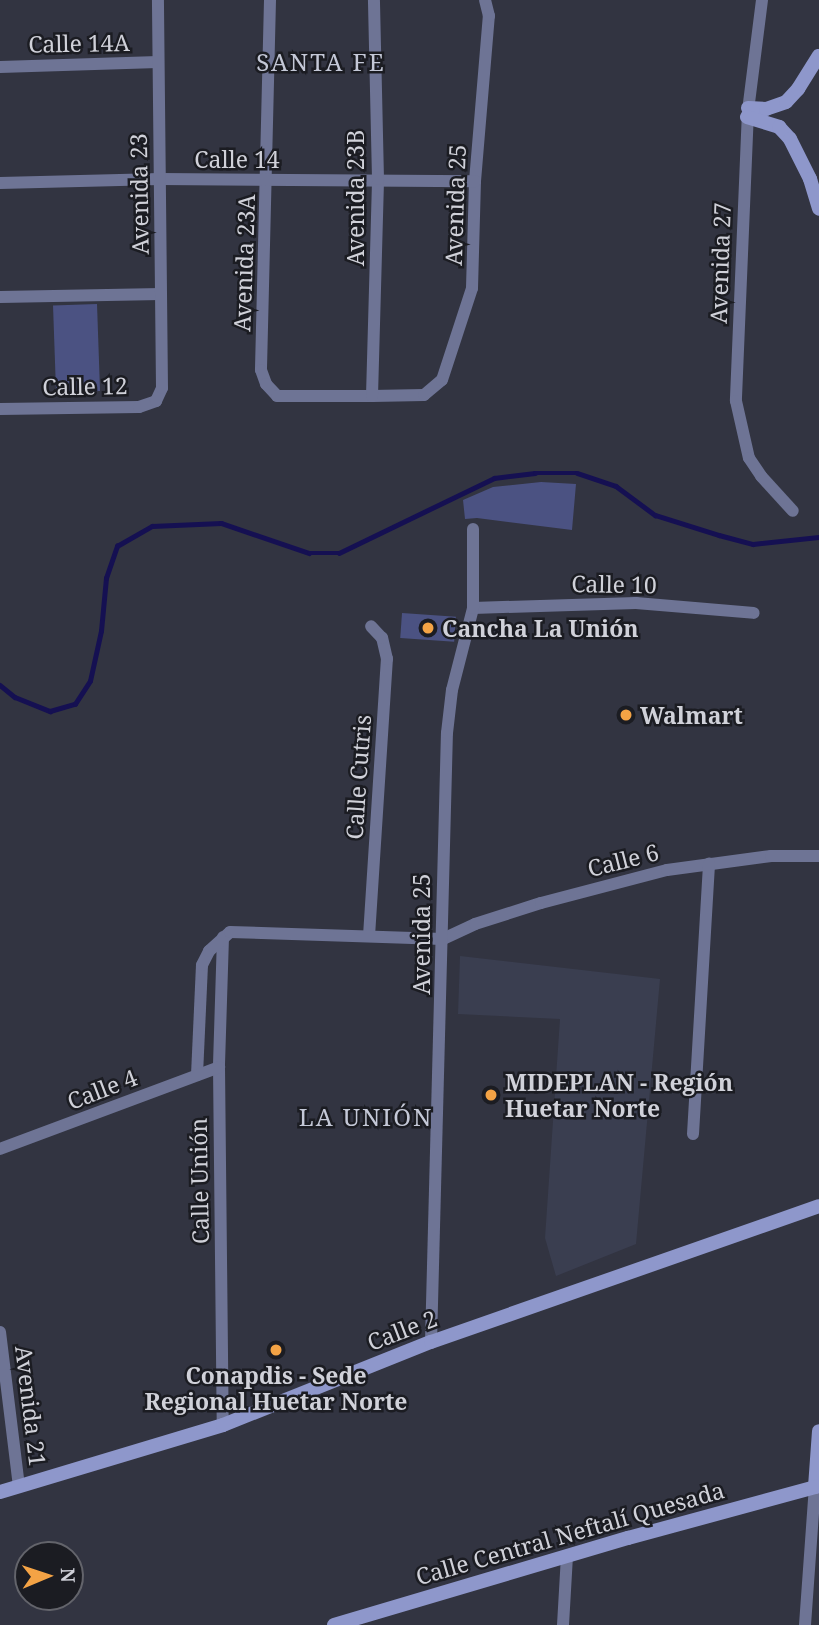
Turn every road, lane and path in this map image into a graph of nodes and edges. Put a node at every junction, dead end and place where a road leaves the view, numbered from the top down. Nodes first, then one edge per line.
1 (158, 0) edge
2 (270, 0) edge
3 (374, 0) edge
4 (762, 0) edge
5 (487, 2) edge
6 (819, 57) edge
7 (158, 62) junction
8 (0, 66) edge
9 (748, 113) junction
10 (160, 179) junction
11 (377, 179) junction
12 (268, 180) junction
13 (475, 181) junction
14 (0, 183) edge
15 (819, 209) edge
16 (161, 294) junction
17 (0, 297) edge
18 (162, 388) joint
19 (372, 396) junction
20 (0, 409) edge
21 (793, 511) dead end
22 (473, 529) dead end
23 (473, 608) junction
24 (754, 612) dead end
25 (371, 626) dead end
26 (819, 856) edge
27 (709, 863) junction
28 (369, 936) junction
29 (223, 937) junction
30 (443, 939) junction
31 (219, 1067) junction
32 (197, 1075) junction
33 (693, 1134) dead end
34 (0, 1149) edge
35 (819, 1206) edge
36 (0, 1332) edge
37 (431, 1342) junction
38 (223, 1425) junction
39 (819, 1431) edge
40 (19, 1486) junction
41 (817, 1486) edge
42 (0, 1492) edge
43 (568, 1556) junction
44 (334, 1625) edge
45 (563, 1625) edge
46 (805, 1625) edge

1 - 7 street, Avenida 23
2 - 12 street, Avenida 23A
3 - 11 street, Avenida 23B
4 - 9 street, Avenida 27
5 - 13 street, Avenida 25
6 - 9 main road
7 - 8 street, Calle 14A
7 - 10 street, Avenida 23
9 - 15 main road
9 - 21 street, Avenida 27
10 - 12 street, Calle 14
10 - 14 street, Calle 14
10 - 16 street, Avenida 23
11 - 12 street, Calle 14
11 - 13 street, Calle 14
11 - 19 street, Avenida 23B
12 - 19 street, Avenida 23A
13 - 19 street, Avenida 25
16 - 17 street
16 - 18 street, Avenida 23
18 - 20 street, Calle 12
22 - 23 street, Avenida 25
23 - 24 street, Calle 10
23 - 30 street, Avenida 25
25 - 28 street, Calle Cutris
26 - 27 street, Calle 6
27 - 30 street, Calle 6
27 - 33 street
28 - 29 street
28 - 30 street
29 - 31 street, Calle Unión
29 - 32 street
30 - 37 street, Avenida 25
31 - 32 street, Calle 4
31 - 38 street, Calle Unión
32 - 34 street, Calle 4
35 - 37 main road, Calle 2
36 - 40 street, Avenida 21
37 - 38 main road, Calle 2
38 - 40 main road, Calle 2
39 - 41 main road
40 - 42 main road, Calle 2
41 - 43 main road, Calle Central Neftalí Quesada
41 - 46 street
43 - 44 main road, Calle Central Neftalí Quesada
43 - 45 street

